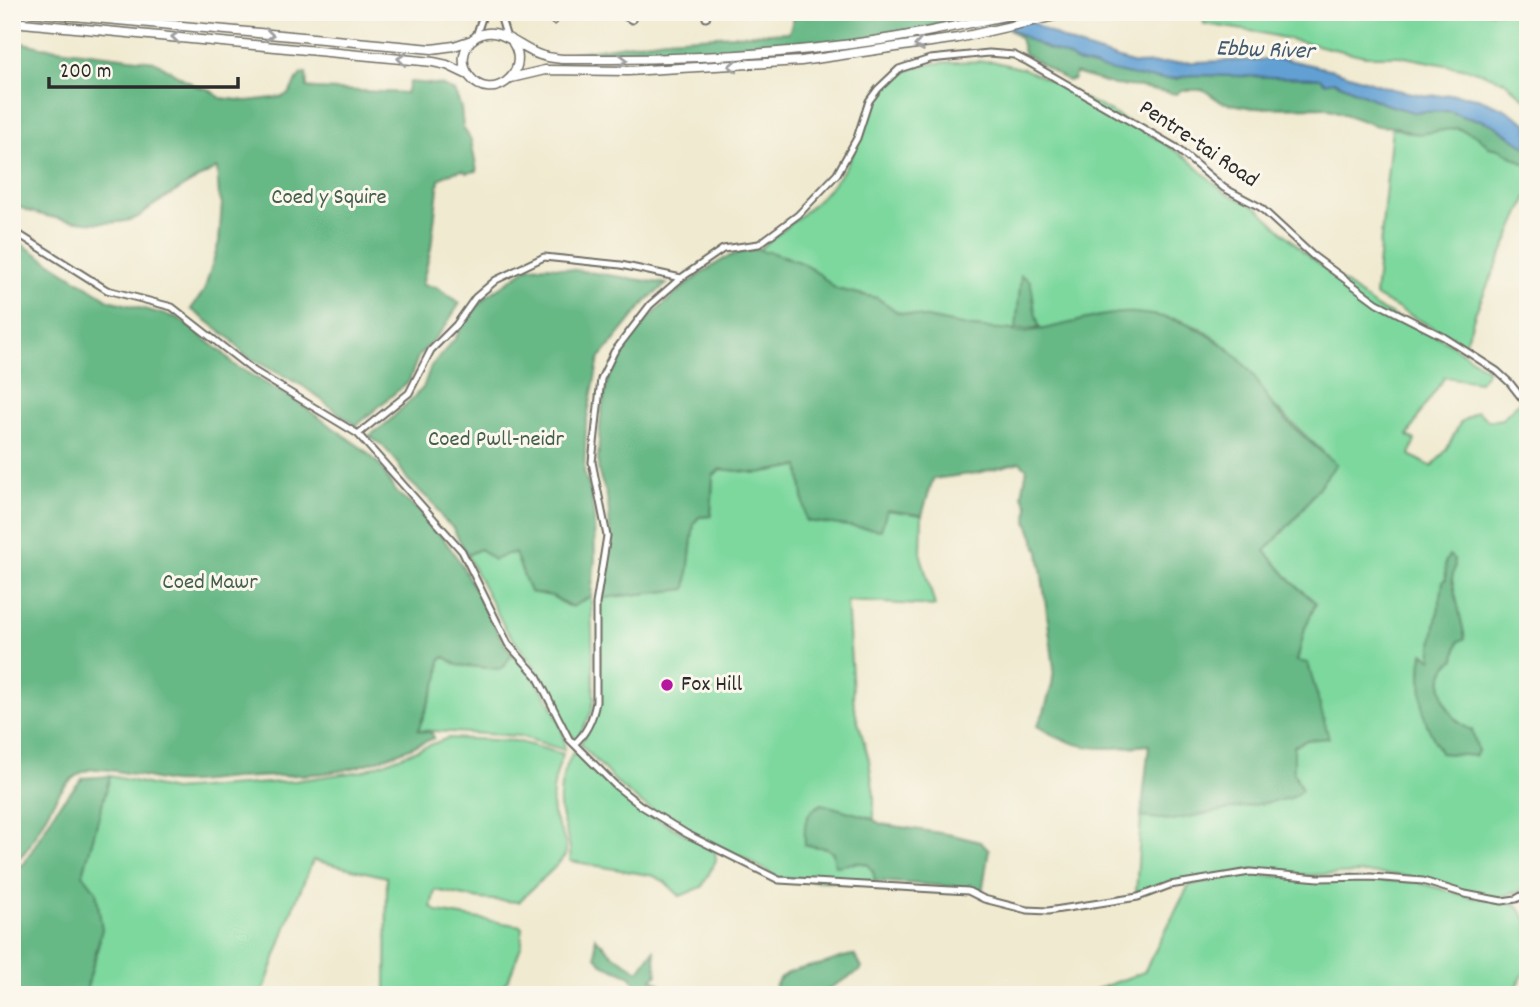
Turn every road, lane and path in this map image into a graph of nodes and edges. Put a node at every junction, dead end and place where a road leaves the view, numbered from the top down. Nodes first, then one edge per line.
1 (30, 12) edge
2 (484, 12) edge
3 (499, 12) edge
4 (547, 12) edge
5 (617, 12) edge
6 (1024, 12) edge
7 (1073, 12) edge
8 (632, 20) dead end
9 (554, 21) dead end
10 (12, 22) edge
11 (474, 38) junction
12 (510, 40) junction
13 (468, 75) junction
14 (511, 78) junction
15 (12, 230) edge
16 (681, 278) junction
17 (1528, 406) edge
18 (358, 434) junction
19 (574, 744) junction
20 (1528, 892) edge

1 -> 11 main road
2 - 11 street
3 - 12 street
4 - 9 street
5 - 8 street
12 -> 6 main road
7 -> 14 main road
13 -> 10 main road
11 - 12 main road
11 - 13 main road
12 - 14 main road
13 - 14 main road
15 - 18 street
16 - 17 street, Pentre-tai Road
16 - 18 street
16 - 19 street, Pentre-tai Road
18 - 19 street
19 - 20 street

